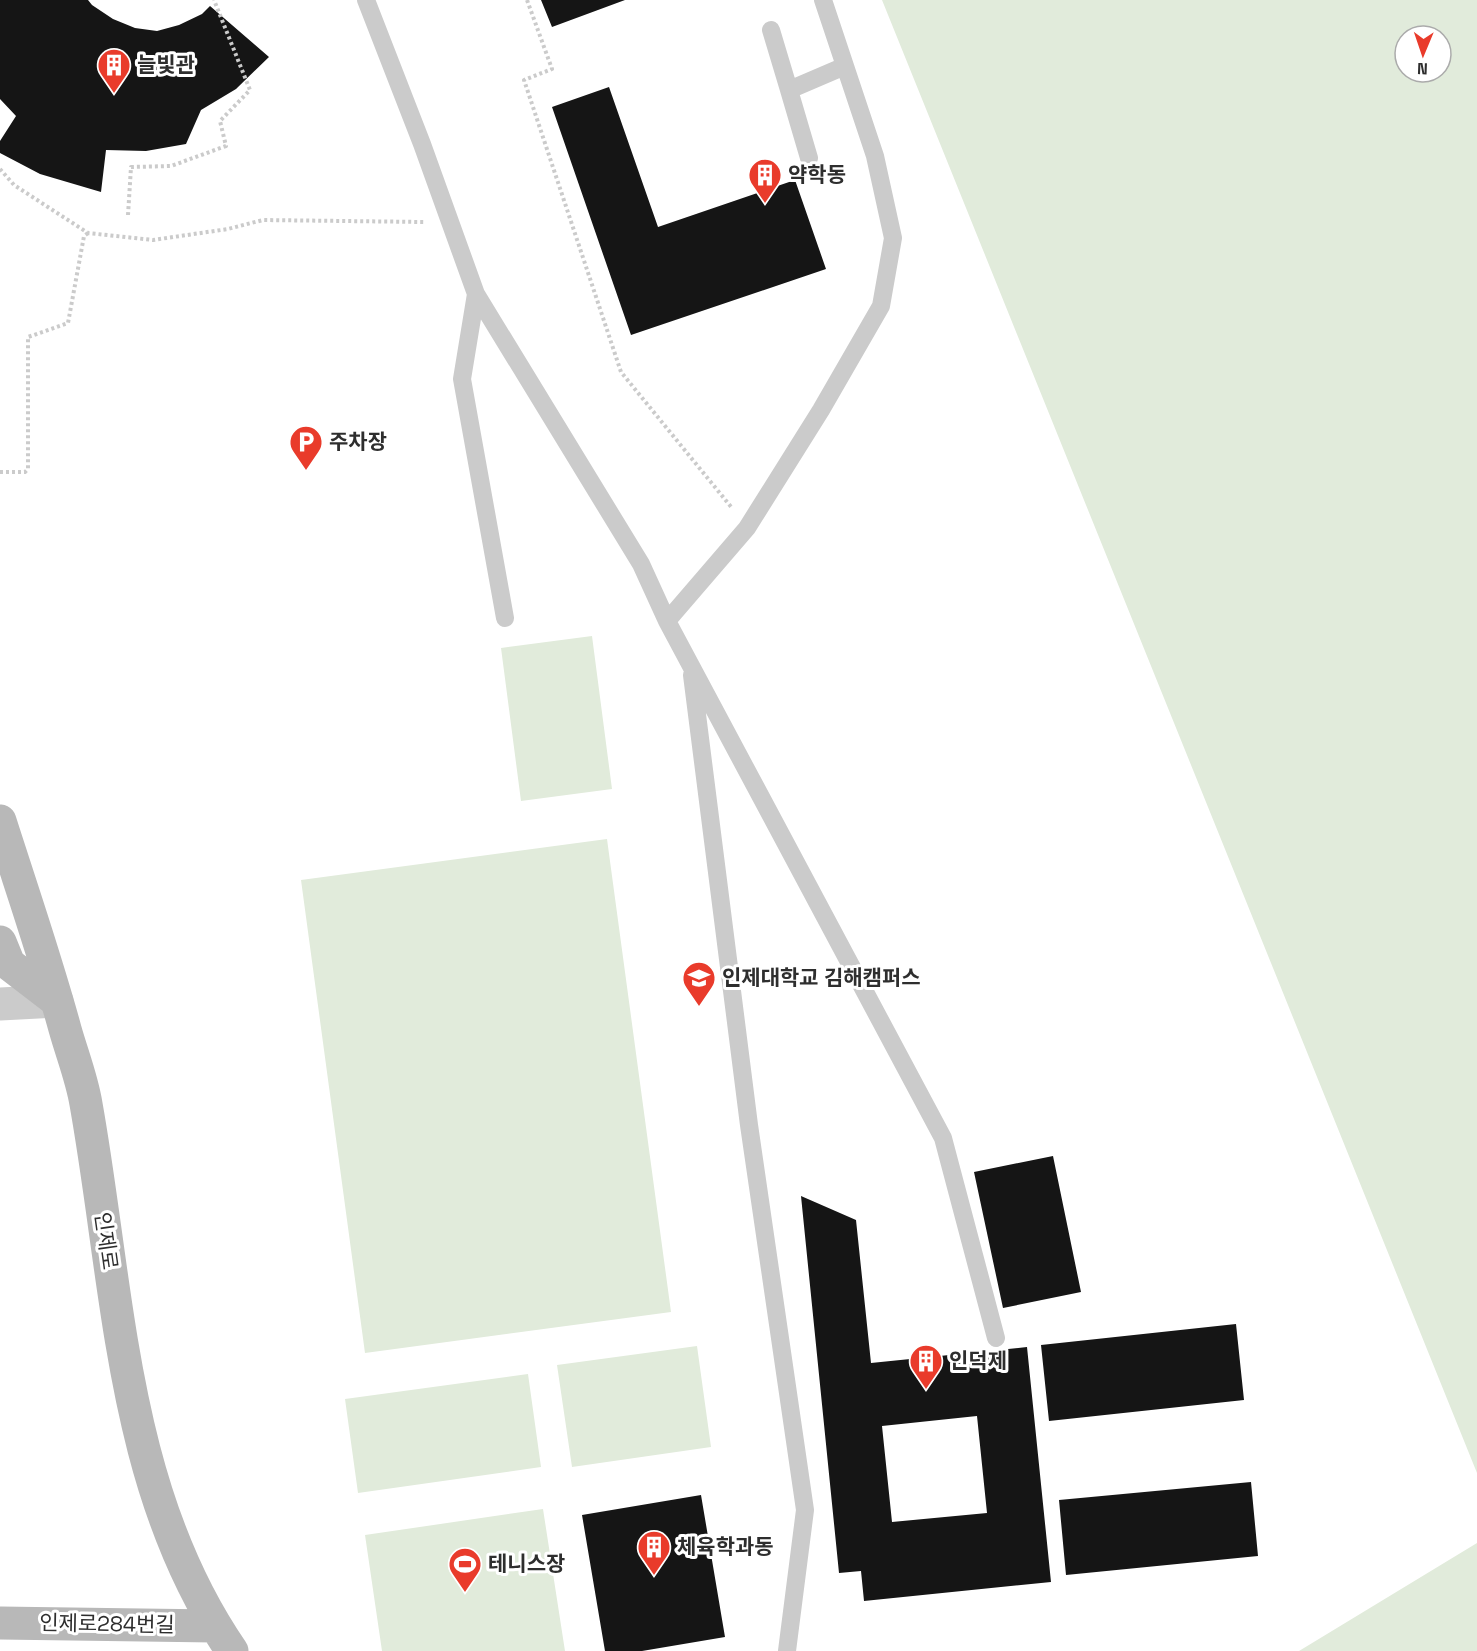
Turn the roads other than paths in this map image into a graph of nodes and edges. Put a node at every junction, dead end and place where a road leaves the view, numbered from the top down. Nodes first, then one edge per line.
1 (366, 0) edge
2 (823, 0) edge
3 (771, 30) dead end
4 (845, 66) junction
5 (789, 90) junction
6 (809, 158) dead end
7 (476, 294) junction
8 (505, 618) dead end
9 (667, 621) junction
10 (690, 664) junction
11 (0, 821) edge
12 (0, 942) edge
13 (57, 1001) junction
14 (0, 1004) edge
15 (996, 1338) dead end
16 (0, 1623) edge
17 (223, 1638) edge
18 (786, 1651) edge

1 - 7 lane
2 - 4 lane
3 - 5 lane
4 - 5 lane
4 - 9 lane
5 - 6 lane
7 - 8 lane
7 - 9 lane
9 - 10 lane
10 - 15 lane
10 - 18 lane
11 - 13 main road, 인제로
12 - 13 main road
13 - 14 street
13 - 17 main road, 인제로
16 - 17 main road, 인제로284번길

